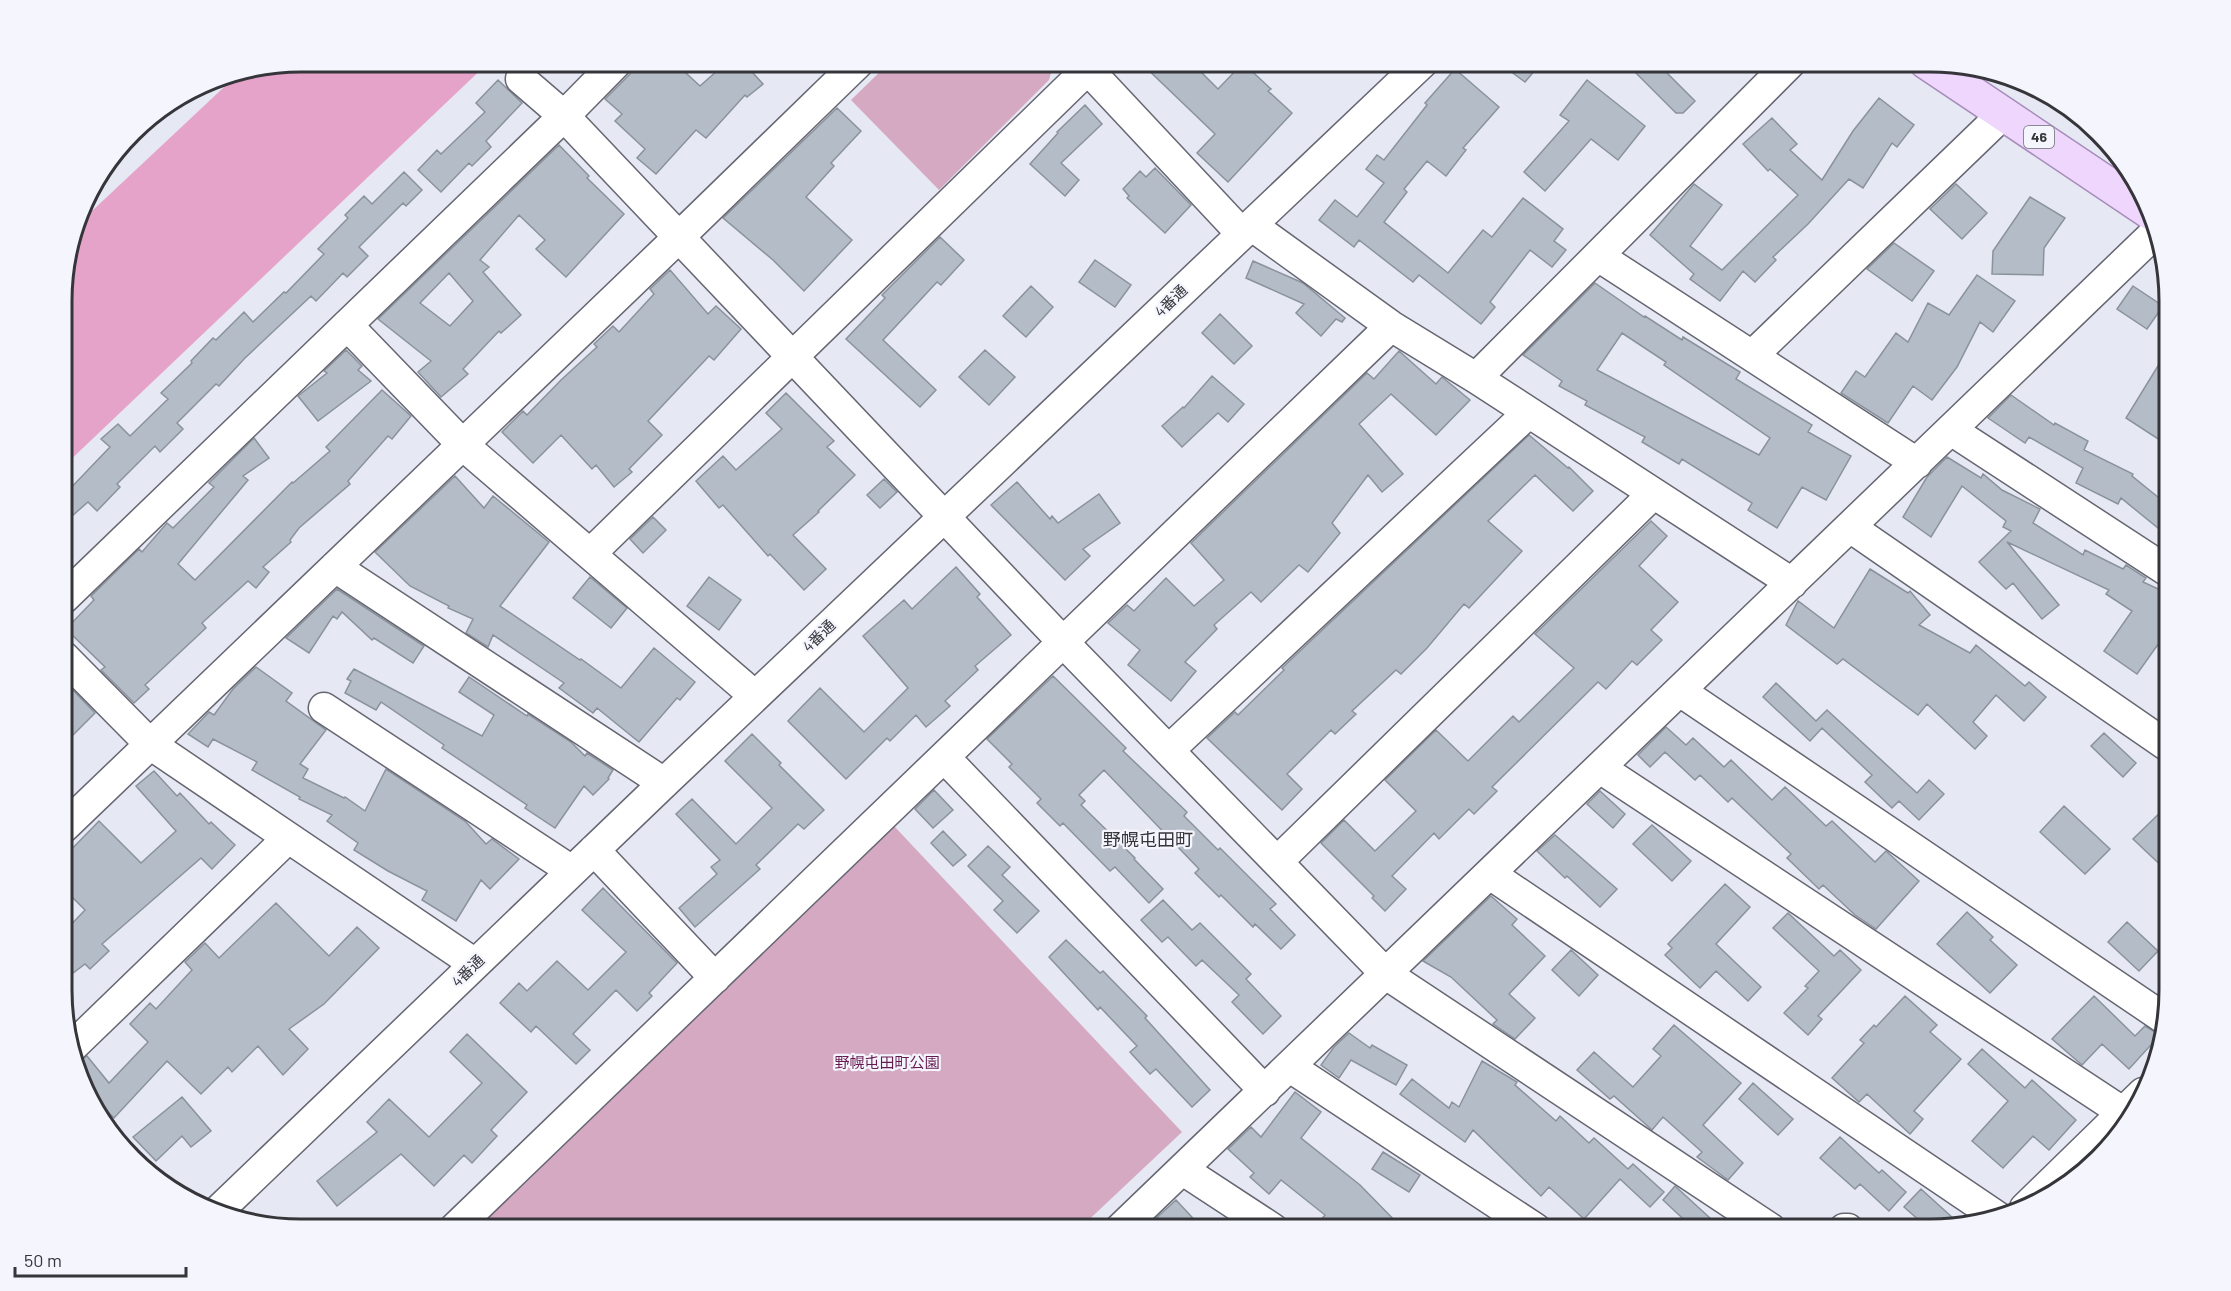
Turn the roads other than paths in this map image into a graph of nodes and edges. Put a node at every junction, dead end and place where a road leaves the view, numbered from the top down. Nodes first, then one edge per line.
1 (607, 72) edge
2 (849, 72) edge
3 (1080, 72) edge
4 (1096, 72) edge
5 (1412, 72) edge
6 (1781, 72) edge
7 (1941, 72) edge
8 (521, 79) dead end
9 (2004, 113) junction
10 (564, 116) junction
11 (2137, 203) edge
12 (1246, 230) junction
13 (679, 237) junction
14 (2150, 238) edge
15 (1598, 256) junction
16 (347, 325) junction
17 (1391, 326) junction
18 (1753, 355) junction
19 (793, 357) junction
20 (1476, 378) junction
21 (1527, 414) junction
22 (1951, 430) junction
23 (463, 445) junction
24 (1917, 463) junction
25 (1653, 494) junction
26 (944, 517) junction
27 (1850, 527) junction
28 (590, 554) junction
29 (2159, 565) edge
30 (335, 567) junction
31 (1792, 583) junction
32 (72, 589) edge
33 (1063, 642) junction
34 (72, 666) edge
35 (1680, 691) junction
36 (755, 696) junction
37 (324, 708) dead end
38 (2159, 738) edge
39 (150, 744) junction
40 (1168, 750) junction
41 (944, 757) junction
42 (1600, 768) junction
43 (664, 783) junction
44 (72, 818) edge
45 (288, 838) junction
46 (594, 850) junction
47 (1277, 862) junction
48 (572, 871) junction
49 (1490, 874) junction
50 (475, 964) junction
51 (1386, 974) junction
52 (715, 978) junction
53 (2158, 1014) edge
54 (78, 1041) edge
55 (1290, 1067) junction
56 (1264, 1091) junction
57 (2128, 1105) edge
58 (2119, 1118) edge
59 (1183, 1170) junction
60 (2050, 1185) edge
61 (224, 1205) edge
62 (1989, 1211) edge
63 (464, 1219) edge
64 (1131, 1219) edge
65 (1258, 1219) edge
66 (1521, 1219) edge
67 (1756, 1219) edge

1 - 10 street
2 - 13 street
3 - 19 street
4 - 12 street
5 - 12 street, 4番通
6 - 15 street
7 - 9 main road, 46
8 - 10 street
9 - 11 main road, 46
9 - 18 street
10 - 13 street
10 - 16 street
12 - 17 street
12 - 26 street, 4番通
13 - 19 street
13 - 23 street
14 - 22 street
15 - 18 street
15 - 20 street
16 - 23 street
16 - 32 street
17 - 20 street
17 - 33 street
18 - 24 street
19 - 26 street
19 - 28 street
20 - 21 street
21 - 25 street
21 - 40 street
22 - 24 street
22 - 29 street
23 - 28 street
23 - 30 street
24 - 27 street
25 - 31 street
25 - 47 street
26 - 33 street
26 - 36 street, 4番通
27 - 31 street
27 - 38 street
28 - 36 street
30 - 39 street
30 - 43 street
31 - 35 street
33 - 40 street
33 - 41 street
34 - 39 street
35 - 42 street
35 - 53 street
36 - 43 street, 4番通
37 - 48 street
39 - 44 street
39 - 45 street
40 - 47 street
41 - 52 street
41 - 56 street
42 - 49 street
42 - 57 street
43 - 46 street, 4番通
45 - 50 street
45 - 54 street
46 - 48 street, 4番通
46 - 52 street
47 - 51 street
48 - 50 street, 4番通
49 - 51 street
49 - 62 street
50 - 61 street, 4番通
51 - 55 street
51 - 67 street
52 - 63 street
55 - 56 street
55 - 66 street
56 - 59 street
58 - 60 street
59 - 64 street
59 - 65 street

